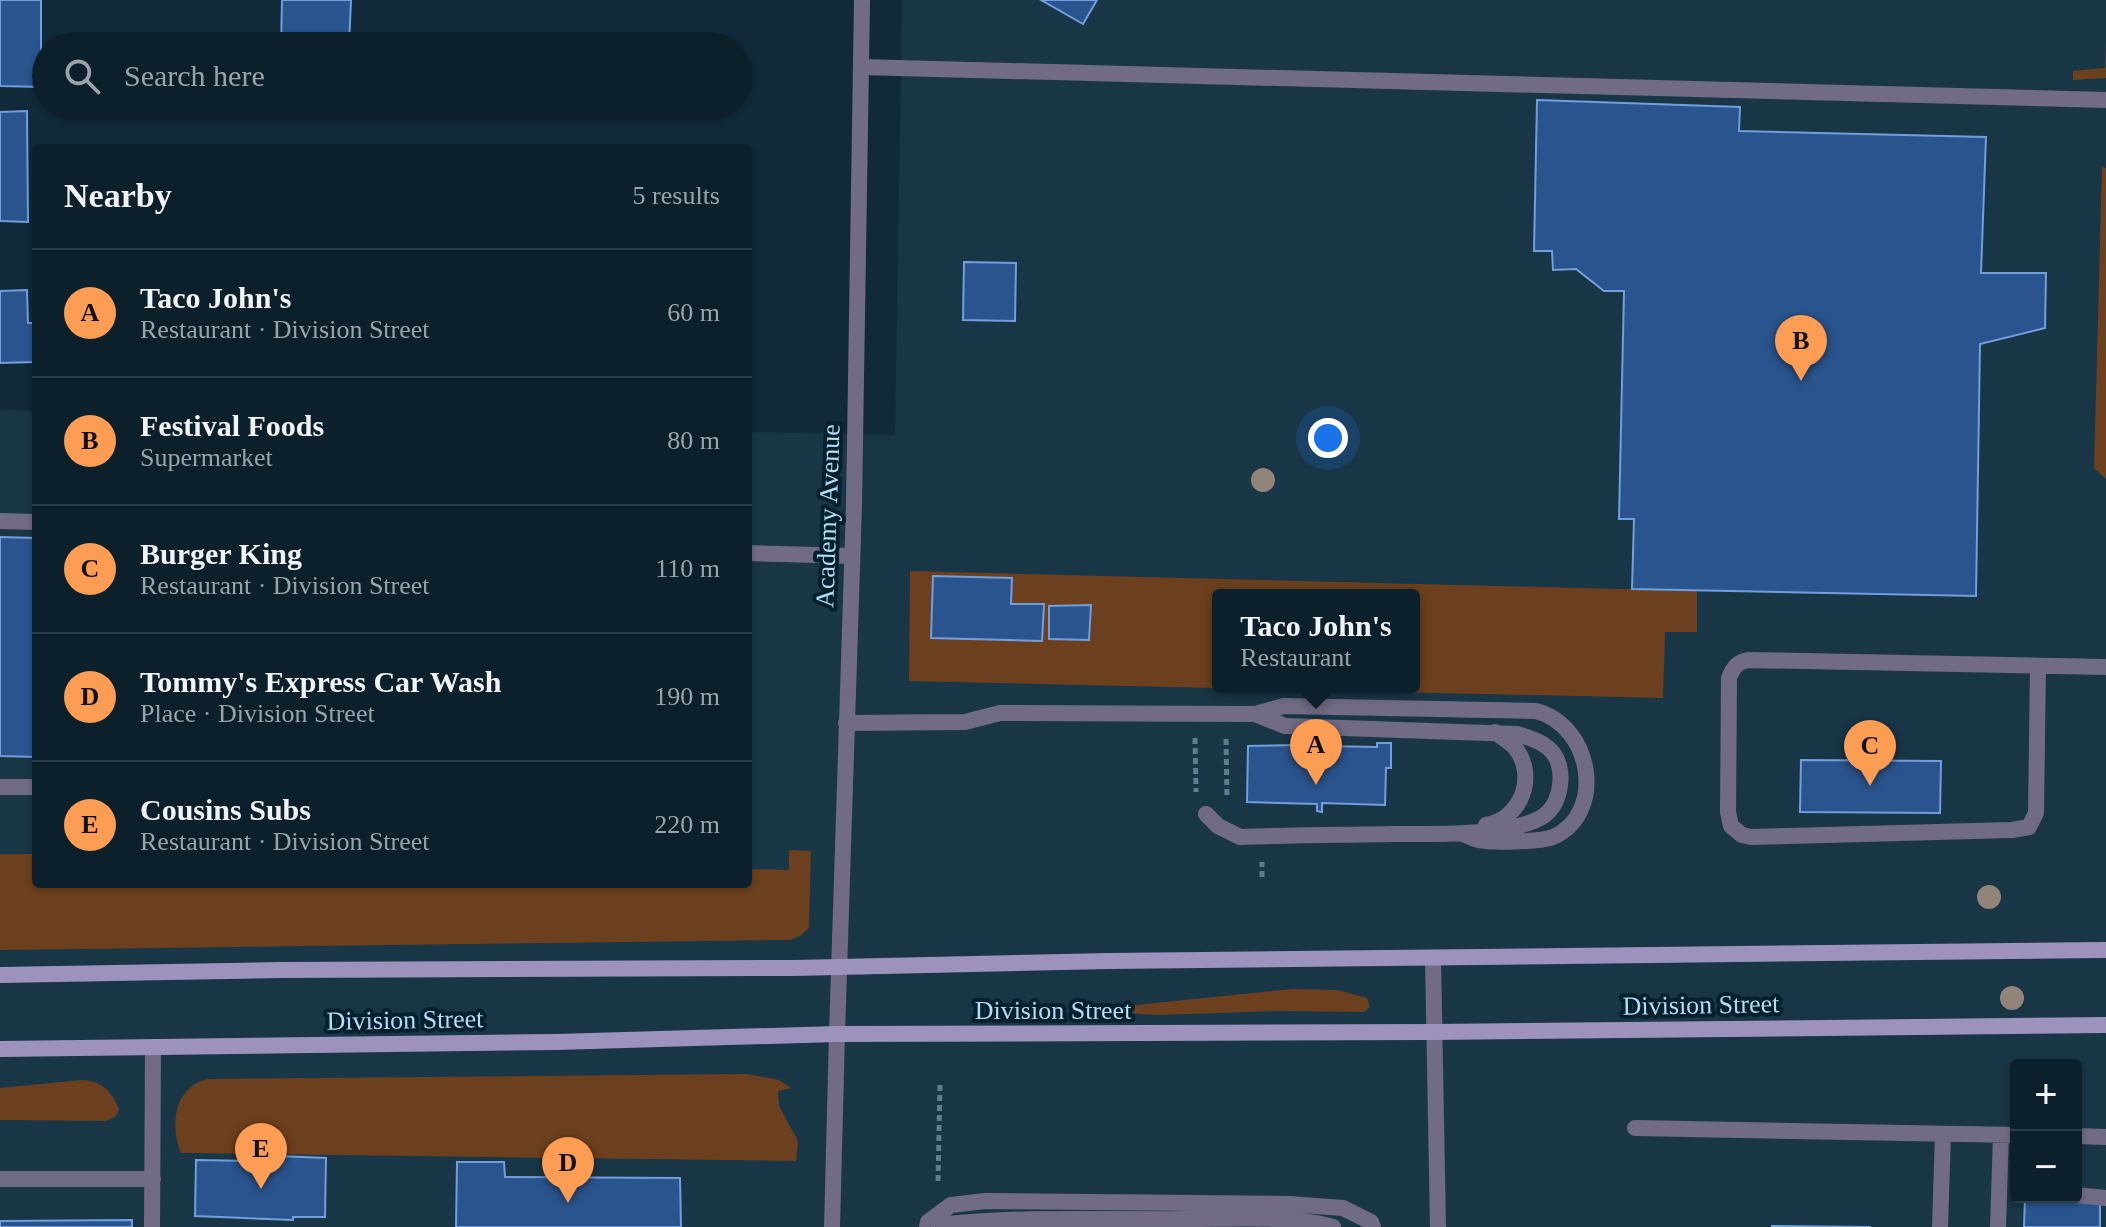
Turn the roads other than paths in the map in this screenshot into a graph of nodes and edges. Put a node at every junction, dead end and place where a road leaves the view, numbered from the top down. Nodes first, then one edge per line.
1 (862, 0) edge
2 (861, 67) junction
3 (2106, 100) edge
4 (0, 521) edge
5 (32, 522) edge
6 (752, 553) edge
7 (852, 556) junction
8 (2038, 666) junction
9 (2106, 667) edge
10 (1255, 714) junction
11 (846, 723) junction
12 (1494, 731) junction
13 (0, 787) edge
14 (32, 787) edge
15 (1201, 809) road end
16 (1460, 833) junction
17 (2106, 950) edge
18 (1433, 958) junction
19 (840, 967) junction
20 (0, 975) edge
21 (2106, 1025) edge
22 (1433, 1032) junction
23 (837, 1034) junction
24 (153, 1047) junction
25 (0, 1049) edge
26 (1635, 1128) dead end
27 (1943, 1134) junction
28 (2009, 1135) edge
29 (2082, 1136) edge
30 (2106, 1137) edge
31 (0, 1179) edge
32 (153, 1179) junction
33 (2008, 1194) edge
34 (2082, 1196) edge
35 (2106, 1198) edge
36 (1290, 1224) edge
37 (152, 1227) edge
38 (832, 1227) edge
39 (927, 1227) edge
40 (944, 1227) edge
41 (1333, 1227) edge
42 (1373, 1227) edge
43 (1438, 1227) edge
44 (1940, 1227) edge
45 (1998, 1227) edge

1 - 2 street, Academy Avenue
2 - 3 street
2 - 7 street, Academy Avenue
4 - 5 street
6 - 7 street
7 - 11 street, Academy Avenue
8 - 8 street
8 - 9 street
10 - 11 street
10 - 12 street
10 - 16 street
11 - 19 street, Academy Avenue
12 - 16 street
12 - 16 street
13 - 14 street
15 - 16 street
17 - 18 main road, Division Street
18 - 19 main road, Division Street
18 - 22 street
19 - 20 main road, Division Street
19 - 23 street, Academy Avenue
21 - 22 main road, Division Street
22 - 23 main road, Division Street
22 - 43 street
23 - 24 main road, Division Street
23 - 38 street, Academy Avenue
24 - 25 main road, Division Street
24 - 32 street
26 - 27 street
27 - 28 street
27 - 44 street
28 - 33 street
29 - 30 street
31 - 32 street
32 - 37 street
33 - 45 street
34 - 35 street
36 - 40 street
36 - 41 street
39 - 42 street

